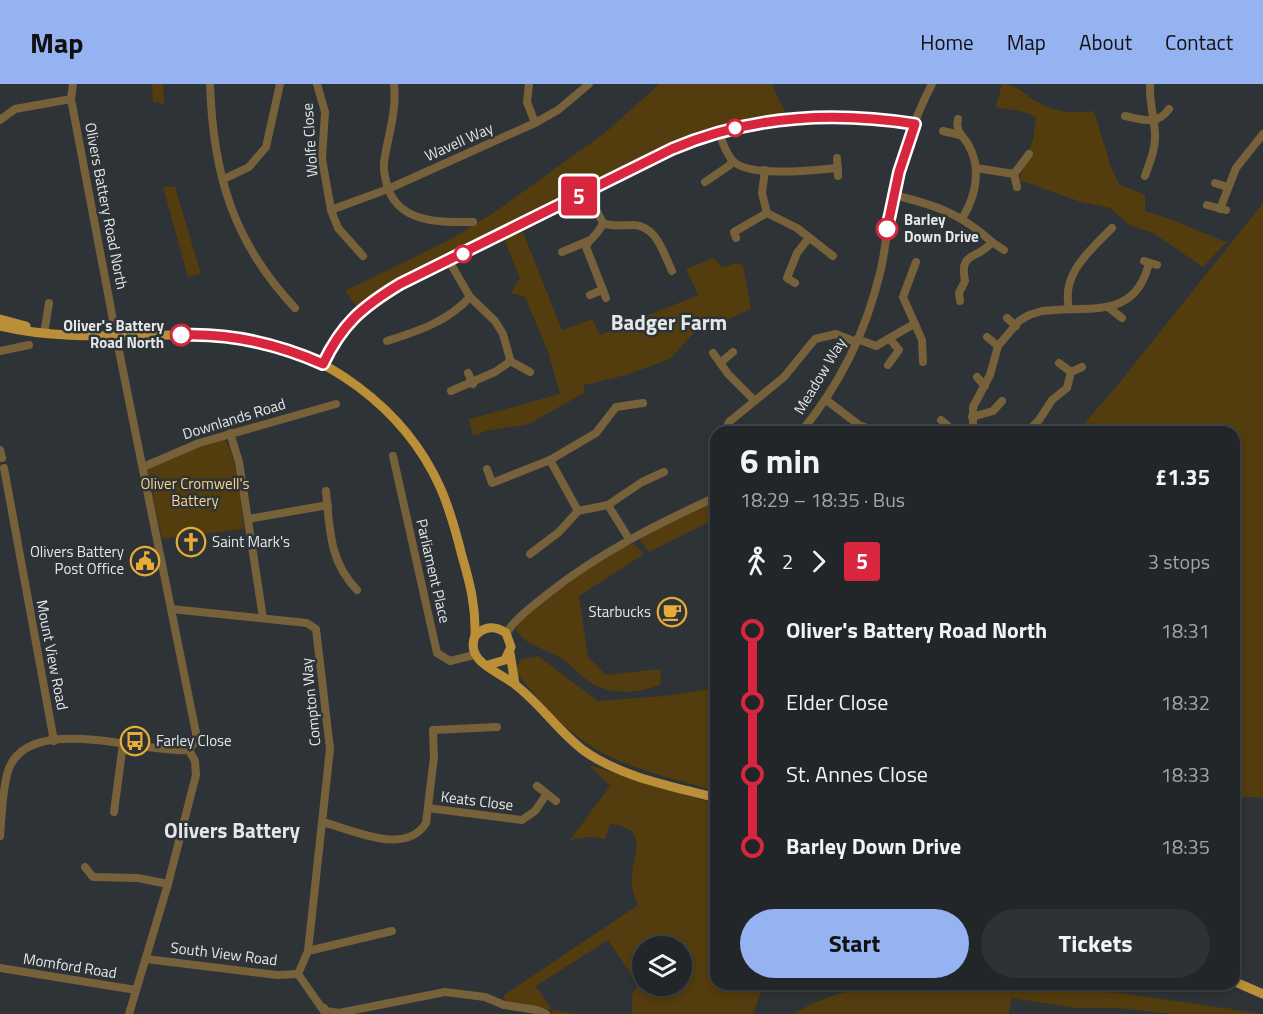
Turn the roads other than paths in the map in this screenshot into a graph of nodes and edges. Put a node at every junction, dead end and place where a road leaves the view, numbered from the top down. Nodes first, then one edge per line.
1 (73, 84) edge
2 (210, 84) edge
3 (280, 84) edge
4 (317, 84) edge
5 (394, 84) edge
6 (529, 84) edge
7 (589, 84) edge
8 (932, 84) edge
9 (1150, 84) edge
10 (71, 99) junction
11 (1169, 109) dead end
12 (1125, 116) dead end
13 (958, 119) dead end
14 (0, 120) edge
15 (1153, 122) junction
16 (535, 123) junction
17 (915, 124) junction
18 (943, 131) dead end
19 (719, 132) junction
20 (1263, 134) edge
21 (960, 135) junction
22 (1029, 154) dead end
23 (837, 158) dead end
24 (732, 161) junction
25 (976, 168) junction
26 (765, 170) junction
27 (1014, 174) junction
28 (1145, 176) dead end
29 (224, 179) junction
30 (705, 182) dead end
31 (1215, 183) dead end
32 (1017, 187) dead end
33 (1227, 187) junction
34 (388, 189) junction
35 (587, 192) junction
36 (894, 195) junction
37 (1206, 205) dead end
38 (331, 210) junction
39 (767, 213) junction
40 (963, 217) junction
41 (473, 222) dead end
42 (603, 223) junction
43 (1112, 228) dead end
44 (736, 238) dead end
45 (808, 239) junction
46 (588, 241) junction
47 (992, 242) junction
48 (824, 250) junction
49 (1004, 250) dead end
50 (562, 252) dead end
51 (363, 256) dead end
52 (833, 256) dead end
53 (819, 259) dead end
54 (449, 261) junction
55 (916, 262) dead end
56 (1150, 263) dead end
57 (672, 271) dead end
58 (795, 283) dead end
59 (602, 290) junction
60 (590, 296) dead end
61 (470, 297) junction
62 (606, 298) dead end
63 (960, 301) dead end
64 (49, 303) dead end
65 (1108, 307) junction
66 (295, 308) dead end
67 (1069, 308) junction
68 (1007, 318) dead end
69 (1122, 318) dead end
70 (0, 319) edge
71 (914, 324) junction
72 (406, 325) dead end
73 (0, 326) edge
74 (123, 326) dead end
75 (1016, 326) junction
76 (44, 332) junction
77 (409, 334) junction
78 (116, 336) junction
79 (987, 337) dead end
80 (890, 339) junction
81 (857, 340) junction
82 (387, 341) dead end
83 (29, 345) dead end
84 (998, 346) junction
85 (0, 351) edge
86 (733, 352) dead end
87 (713, 353) dead end
88 (510, 361) junction
89 (923, 362) dead end
90 (720, 363) junction
91 (1059, 363) dead end
92 (323, 364) junction
93 (888, 365) dead end
94 (1082, 367) dead end
95 (530, 372) dead end
96 (1071, 372) junction
97 (468, 373) dead end
98 (977, 378) dead end
99 (472, 384) junction
100 (985, 386) junction
101 (451, 391) dead end
102 (825, 399) junction
103 (754, 400) junction
104 (1002, 401) dead end
105 (643, 402) dead end
106 (336, 404) dead end
107 (972, 417) junction
108 (941, 420) dead end
109 (727, 426) edge
110 (805, 426) edge
111 (856, 426) edge
112 (948, 426) edge
113 (973, 426) edge
114 (1033, 426) edge
115 (230, 433) junction
116 (393, 456) dead end
117 (550, 460) junction
118 (143, 467) junction
119 (4, 468) dead end
120 (487, 469) dead end
121 (664, 472) dead end
122 (326, 491) dead end
123 (710, 500) edge
124 (328, 505) junction
125 (608, 506) junction
126 (578, 510) junction
127 (248, 519) junction
128 (629, 539) junction
129 (530, 554) dead end
130 (357, 590) dead end
131 (475, 604) junction
132 (171, 609) junction
133 (263, 618) junction
134 (488, 627) junction
135 (506, 633) junction
136 (475, 636) junction
137 (510, 653) junction
138 (474, 655) junction
139 (488, 665) junction
140 (515, 684) junction
141 (497, 727) dead end
142 (54, 741) junction
143 (123, 744) junction
144 (189, 750) junction
145 (3, 781) edge
146 (537, 786) dead end
147 (546, 795) junction
148 (710, 796) edge
149 (556, 801) dead end
150 (428, 808) junction
151 (114, 812) dead end
152 (322, 822) junction
153 (0, 836) edge
154 (86, 867) dead end
155 (93, 877) junction
156 (168, 884) junction
157 (85, 885) dead end
158 (392, 931) dead end
159 (308, 951) junction
160 (146, 959) junction
161 (0, 968) edge
162 (298, 974) junction
163 (1240, 984) edge
164 (136, 990) junction
165 (1263, 994) edge
166 (325, 1011) edge
167 (129, 1014) edge
168 (546, 1014) edge

1 - 10 street, Olivers Battery Road North
2 - 29 street
3 - 29 street
4 - 38 street, Wolfe Close
5 - 34 street
6 - 16 street
7 - 16 street, Wavell Way
8 - 17 street, Meadow Way
9 - 15 street
10 - 14 street
10 - 74 street, Olivers Battery Road North
11 - 15 street
12 - 15 street
13 - 21 street
15 - 28 street
16 - 34 street, Wavell Way
17 - 19 street
17 - 36 street, Meadow Way
18 - 21 street
19 - 24 street
19 - 35 street
20 - 33 street
21 - 25 street
22 - 27 street
23 - 26 street
24 - 26 street
24 - 30 street
25 - 27 street
25 - 40 street
26 - 39 street
27 - 32 street
29 - 66 street
31 - 33 street
33 - 37 street
34 - 38 street, Wavell Way
34 - 41 street
35 - 42 street
35 - 54 street
36 - 40 street
36 - 81 street, Meadow Way
38 - 51 street, Wolfe Close
39 - 44 street
39 - 45 street
40 - 47 street
42 - 46 street
42 - 57 street
43 - 67 street
45 - 48 street
45 - 58 street
46 - 50 street
46 - 59 street
47 - 49 street
47 - 63 street
48 - 52 street
48 - 53 street
54 - 61 street
54 - 92 street
55 - 71 street
56 - 65 street
59 - 60 street
59 - 62 street
61 - 77 street
61 - 88 street
64 - 76 street
65 - 67 street
65 - 69 street
67 - 75 street
68 - 75 street
70 - 76 main road
71 - 80 street
71 - 89 street
72 - 77 street
73 - 76 main road
75 - 84 street
76 - 78 main road
77 - 82 street
78 - 92 main road
78 - 118 street
79 - 84 street
80 - 81 street
80 - 93 street
81 - 102 street, Meadow Way
81 - 103 street
83 - 85 street
84 - 100 street
86 - 90 street
87 - 90 street
88 - 95 street
88 - 99 street
90 - 103 street
91 - 96 street
92 - 131 main road
94 - 96 street
96 - 114 street
97 - 99 street
98 - 100 street
99 - 101 street
100 - 107 street
102 - 110 street, Meadow Way
102 - 111 street
103 - 109 street
104 - 107 street
105 - 117 street
106 - 115 street, Downlands Road
107 - 113 street
108 - 112 street
115 - 118 street, Downlands Road
115 - 127 street
116 - 138 street, Parliament Place
117 - 120 street
117 - 126 street
118 - 132 street
119 - 142 street, Mount View Road
121 - 125 street
122 - 124 street
123 - 128 street
124 - 127 street
124 - 130 street
125 - 126 street
125 - 128 street
126 - 129 street
127 - 133 street
128 - 135 street
131 - 134 main road
131 - 136 main road
132 - 133 street, Compton Way
132 - 144 street
133 - 152 street, Compton Way
134 - 135 main road
134 - 136 main road
135 - 137 main road
136 - 138 main road
137 - 139 main road
137 - 140 main road
138 - 139 main road
139 - 140 main road
140 - 148 main road
141 - 150 street
142 - 143 street
142 - 145 street
143 - 144 street
143 - 151 street
144 - 156 street
145 - 153 street
146 - 147 street
147 - 149 street
147 - 150 street, Keats Close
150 - 152 street
152 - 159 street, Compton Way
154 - 155 street
155 - 156 street
155 - 157 street
156 - 160 street
158 - 159 street
159 - 162 street, Compton Way
160 - 162 street, South View Road
160 - 164 street
161 - 164 street, Momford Road
162 - 166 street
163 - 165 main road
164 - 167 street
166 - 168 street

